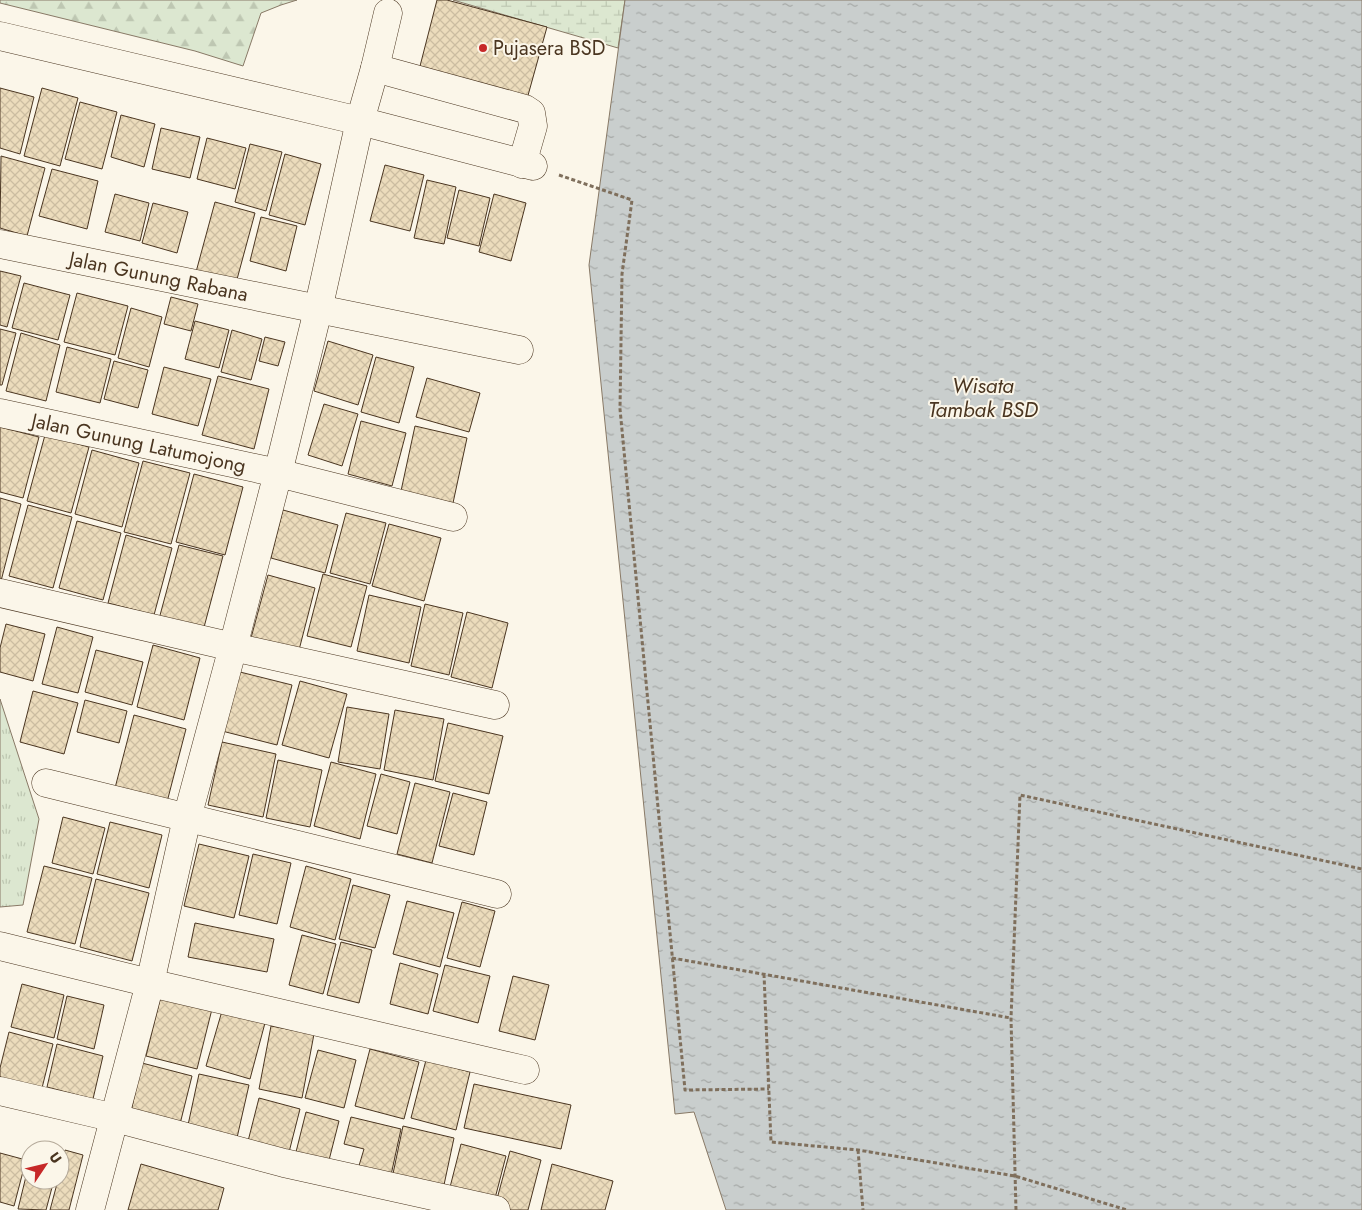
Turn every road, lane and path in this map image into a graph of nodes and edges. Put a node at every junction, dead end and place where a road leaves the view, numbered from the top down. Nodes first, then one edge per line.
1 (388, 13) dead end
2 (0, 36) edge
3 (375, 68) junction
4 (360, 121) junction
5 (527, 165) junction
6 (0, 244) edge
7 (318, 310) junction
8 (519, 350) dead end
9 (0, 413) edge
10 (278, 473) junction
11 (453, 517) dead end
12 (0, 593) edge
13 (233, 647) junction
14 (495, 705) dead end
15 (46, 783) dead end
16 (187, 818) junction
17 (1362, 869) edge
18 (497, 894) dead end
19 (0, 946) edge
20 (672, 958) junction
21 (764, 974) junction
22 (150, 983) junction
23 (1011, 1018) junction
24 (525, 1070) dead end
25 (769, 1089) junction
26 (0, 1091) edge
27 (115, 1118) junction
28 (858, 1150) junction
29 (1015, 1176) junction
30 (90, 1210) edge
31 (496, 1210) edge
32 (863, 1210) edge
33 (1016, 1210) edge
34 (1127, 1210) edge

1 - 3 street
2 - 4 street
3 - 4 street
3 - 5 street
4 - 5 street
4 - 7 street
5 - 20 path
6 - 7 street, Jalan Gunung Rabana
7 - 8 street, Jalan Gunung Rabana
7 - 10 street
9 - 10 street, Jalan Gunung Latumojong
10 - 11 street, Jalan Gunung Latumojong
10 - 13 street
12 - 13 street
13 - 14 street
13 - 16 street
15 - 16 street
16 - 18 street
16 - 22 street
17 - 23 path
19 - 22 street
20 - 21 path
20 - 25 path
21 - 23 path
21 - 25 path
22 - 24 street
22 - 27 street
23 - 29 path
25 - 28 path
26 - 27 street
27 - 30 street
27 - 31 street
28 - 29 path
28 - 32 path
29 - 33 path
29 - 34 path

